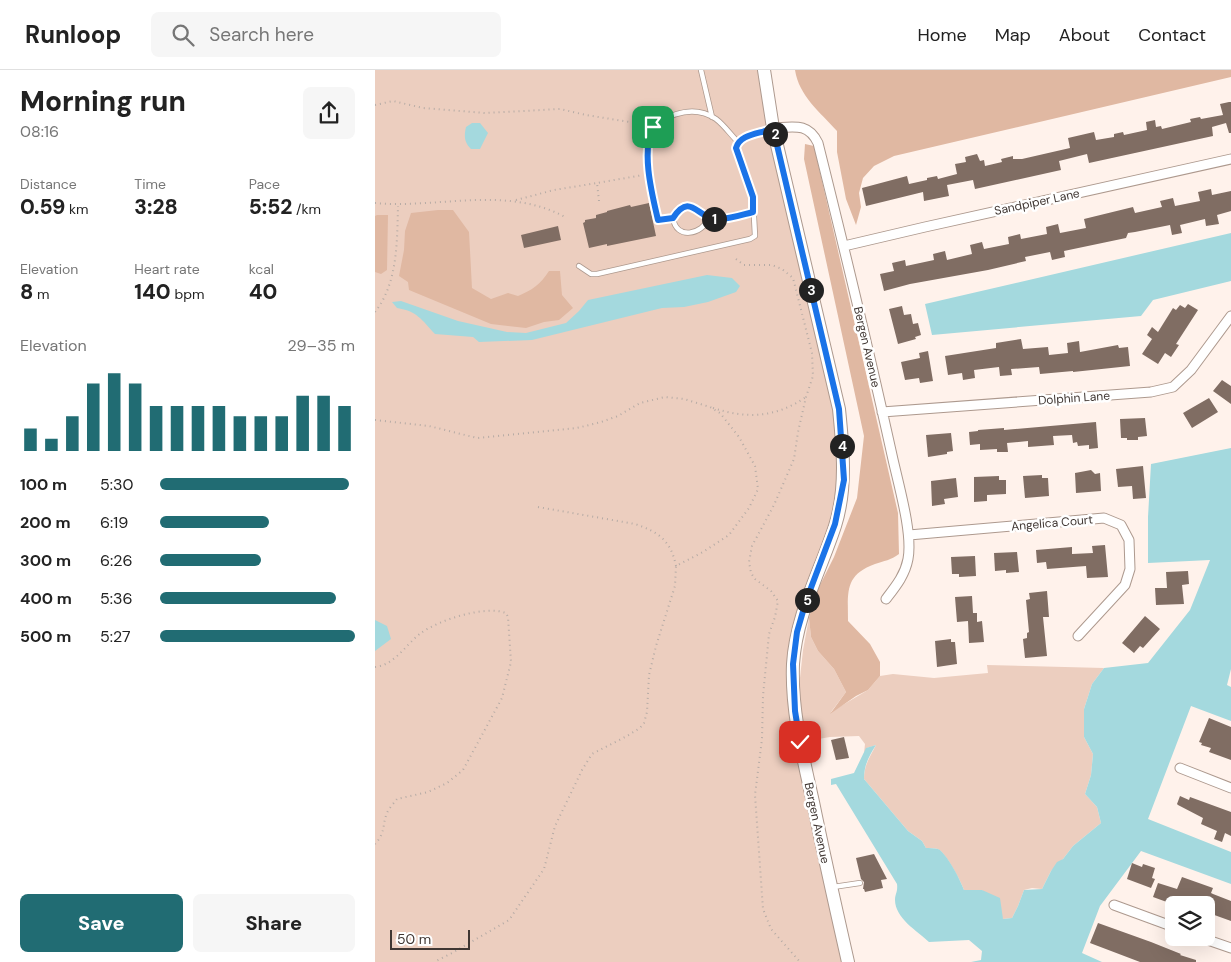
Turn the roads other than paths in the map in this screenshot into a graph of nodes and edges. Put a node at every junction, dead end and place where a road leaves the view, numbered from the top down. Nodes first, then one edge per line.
1 (701, 70) edge
2 (764, 70) edge
3 (712, 117) junction
4 (773, 128) junction
5 (738, 142) junction
6 (1231, 159) edge
7 (753, 212) junction
8 (673, 218) junction
9 (709, 218) junction
10 (844, 246) junction
11 (579, 266) dead end
12 (1231, 316) edge
13 (883, 412) junction
14 (909, 535) junction
15 (886, 598) dead end
16 (1078, 636) dead end
17 (1180, 768) dead end
18 (1231, 788) edge
19 (860, 883) dead end
20 (831, 887) junction
21 (1114, 905) dead end
22 (1165, 924) edge
23 (1215, 942) edge
24 (1231, 948) edge
25 (848, 962) edge

1 - 3 lane
2 - 4 main road, Bergen Avenue
3 - 5 lane
3 - 8 lane
4 - 5 lane
4 - 10 street, Bergen Avenue
4 - 20 main road, Bergen Avenue
5 - 7 lane
6 - 10 street, Sandpiper Lane
7 - 9 lane
7 - 11 lane
8 - 9 lane
8 - 9 lane
10 - 13 street, Bergen Avenue
12 - 13 street, Dolphin Lane
13 - 14 street, Bergen Avenue
14 - 15 street, Bergen Avenue
14 - 16 street, Angelica Court
17 - 18 street
19 - 20 lane
20 - 25 main road, Bergen Avenue
21 - 22 street
23 - 24 street

